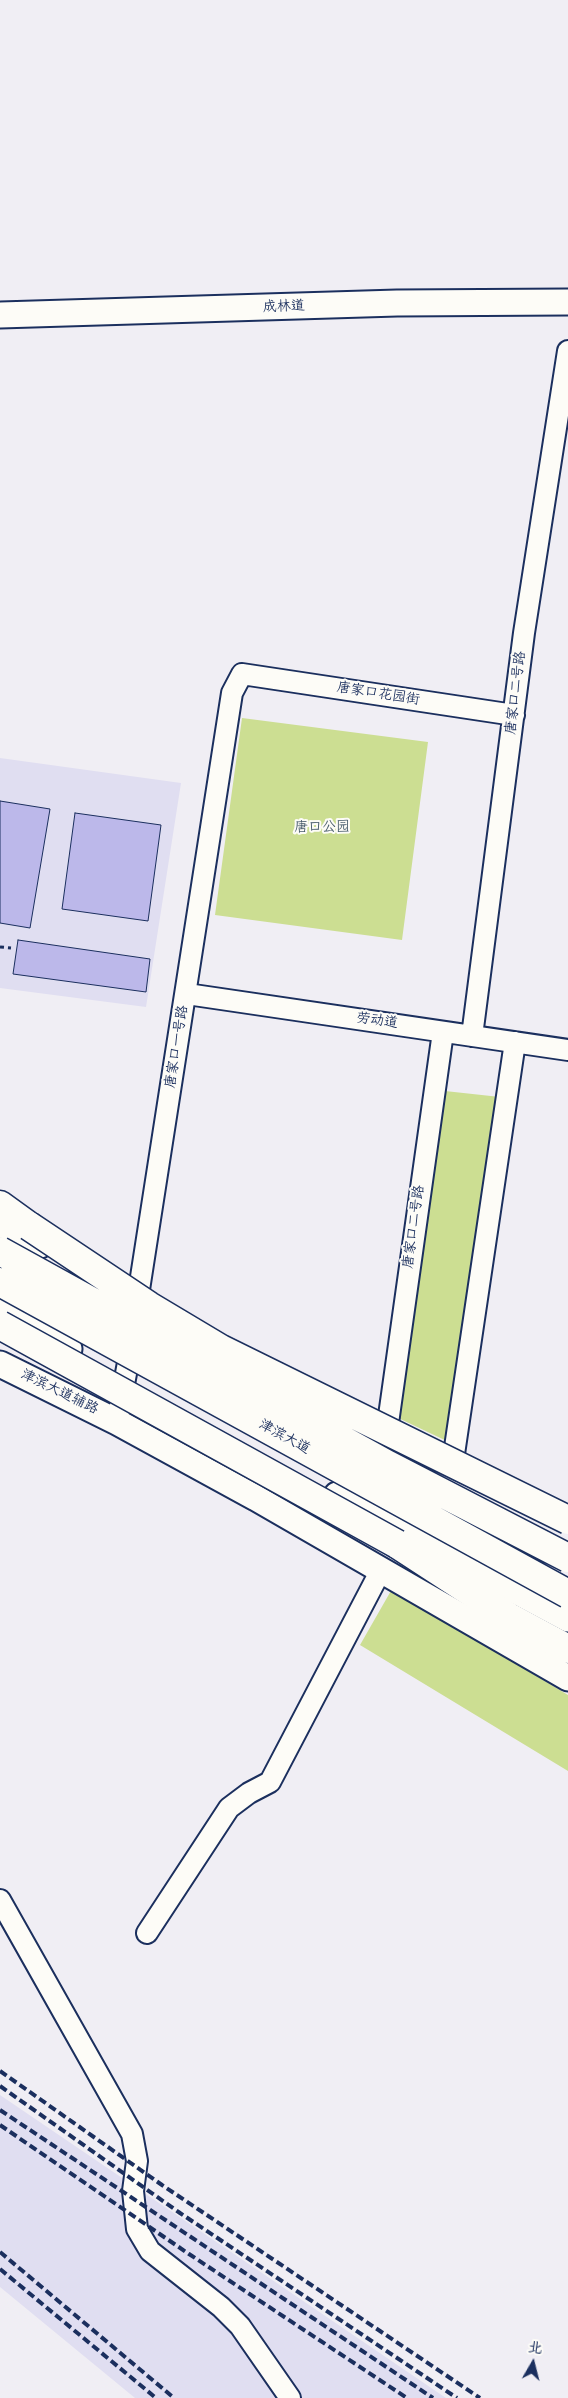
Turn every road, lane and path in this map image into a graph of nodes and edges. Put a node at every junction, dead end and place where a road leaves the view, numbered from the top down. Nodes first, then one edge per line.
1 (568, 292) edge
2 (0, 300) edge
3 (568, 302) edge
4 (0, 315) edge
5 (568, 351) edge
6 (242, 674) joint
7 (514, 715) junction
8 (0, 947) edge
9 (11, 948) dead end
10 (187, 994) junction
11 (443, 1032) junction
12 (472, 1036) junction
13 (516, 1042) junction
14 (568, 1050) edge
15 (0, 1205) edge
16 (0, 1226) edge
17 (0, 1251) edge
18 (0, 1282) edge
19 (139, 1293) junction
20 (0, 1308) edge
21 (0, 1325) edge
22 (0, 1364) edge
23 (125, 1380) junction
24 (117, 1422) junction
25 (388, 1422) junction
26 (454, 1454) junction
27 (568, 1506) edge
28 (568, 1520) edge
29 (397, 1544) junction
30 (568, 1558) edge
31 (382, 1570) junction
32 (568, 1594) edge
33 (568, 1619) edge
34 (568, 1634) edge
35 (568, 1649) edge
36 (568, 1678) edge
37 (0, 1900) edge
38 (147, 1933) dead end
39 (290, 2398) edge

1 - 2 main road, 成林道
3 - 4 main road, 成林道
5 - 7 street, 唐家口二号路
6 - 7 street, 唐家口花园街
6 - 10 street, 唐家口一号路
7 - 12 street, 唐家口二号路
8 - 9 path
10 - 11 street, 劳动道
10 - 19 street, 唐家口一号路
11 - 12 street, 劳动道
11 - 25 street, 唐家口二号路
12 - 13 street, 劳动道
13 - 14 street, 劳动道
13 - 26 street
15 - 28 highway, bridge
16 - 19 street
17 - 30 highway, bridge
18 - 32 highway, 津滨大道, bridge
19 - 23 street, 唐家口一号路
19 - 25 street
20 - 23 main road
21 - 29 highway, bridge
22 - 24 main road, 津滨大道辅路
23 - 24 street, 唐家口一号路
23 - 33 main road
24 - 31 main road, 津滨大道辅路
25 - 26 street
26 - 27 street
29 - 34 highway
29 - 35 highway
31 - 36 main road, 津滨大道辅路
31 - 38 street
37 - 39 street

